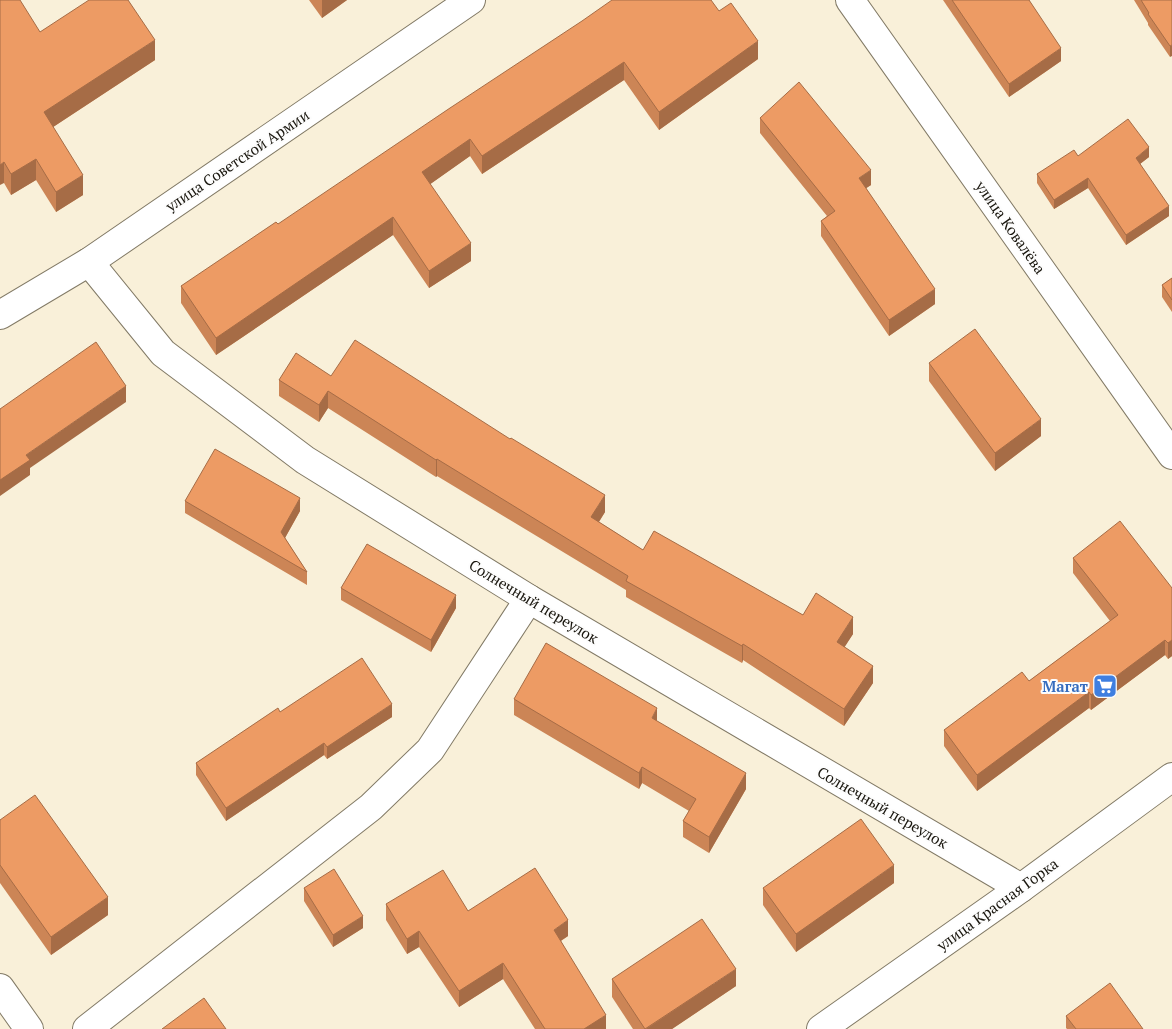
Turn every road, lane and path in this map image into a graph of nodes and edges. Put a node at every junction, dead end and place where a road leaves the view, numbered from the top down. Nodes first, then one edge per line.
1 (471, 0) edge
2 (850, 0) edge
3 (89, 262) junction
4 (0, 315) edge
5 (1172, 455) edge
6 (529, 599) junction
7 (1172, 777) edge
8 (1021, 888) junction
9 (0, 988) edge
10 (29, 1029) edge
11 (87, 1029) edge
12 (821, 1029) edge

1 - 3 street, улица Советской Армии
2 - 5 street, улица Ковалёва
3 - 4 street, улица Советской Армии
3 - 6 street, Солнечный переулок
6 - 8 street, Солнечный переулок
6 - 11 street
7 - 8 street, улица Красная Горка
8 - 12 street, улица Красная Горка
9 - 10 street

